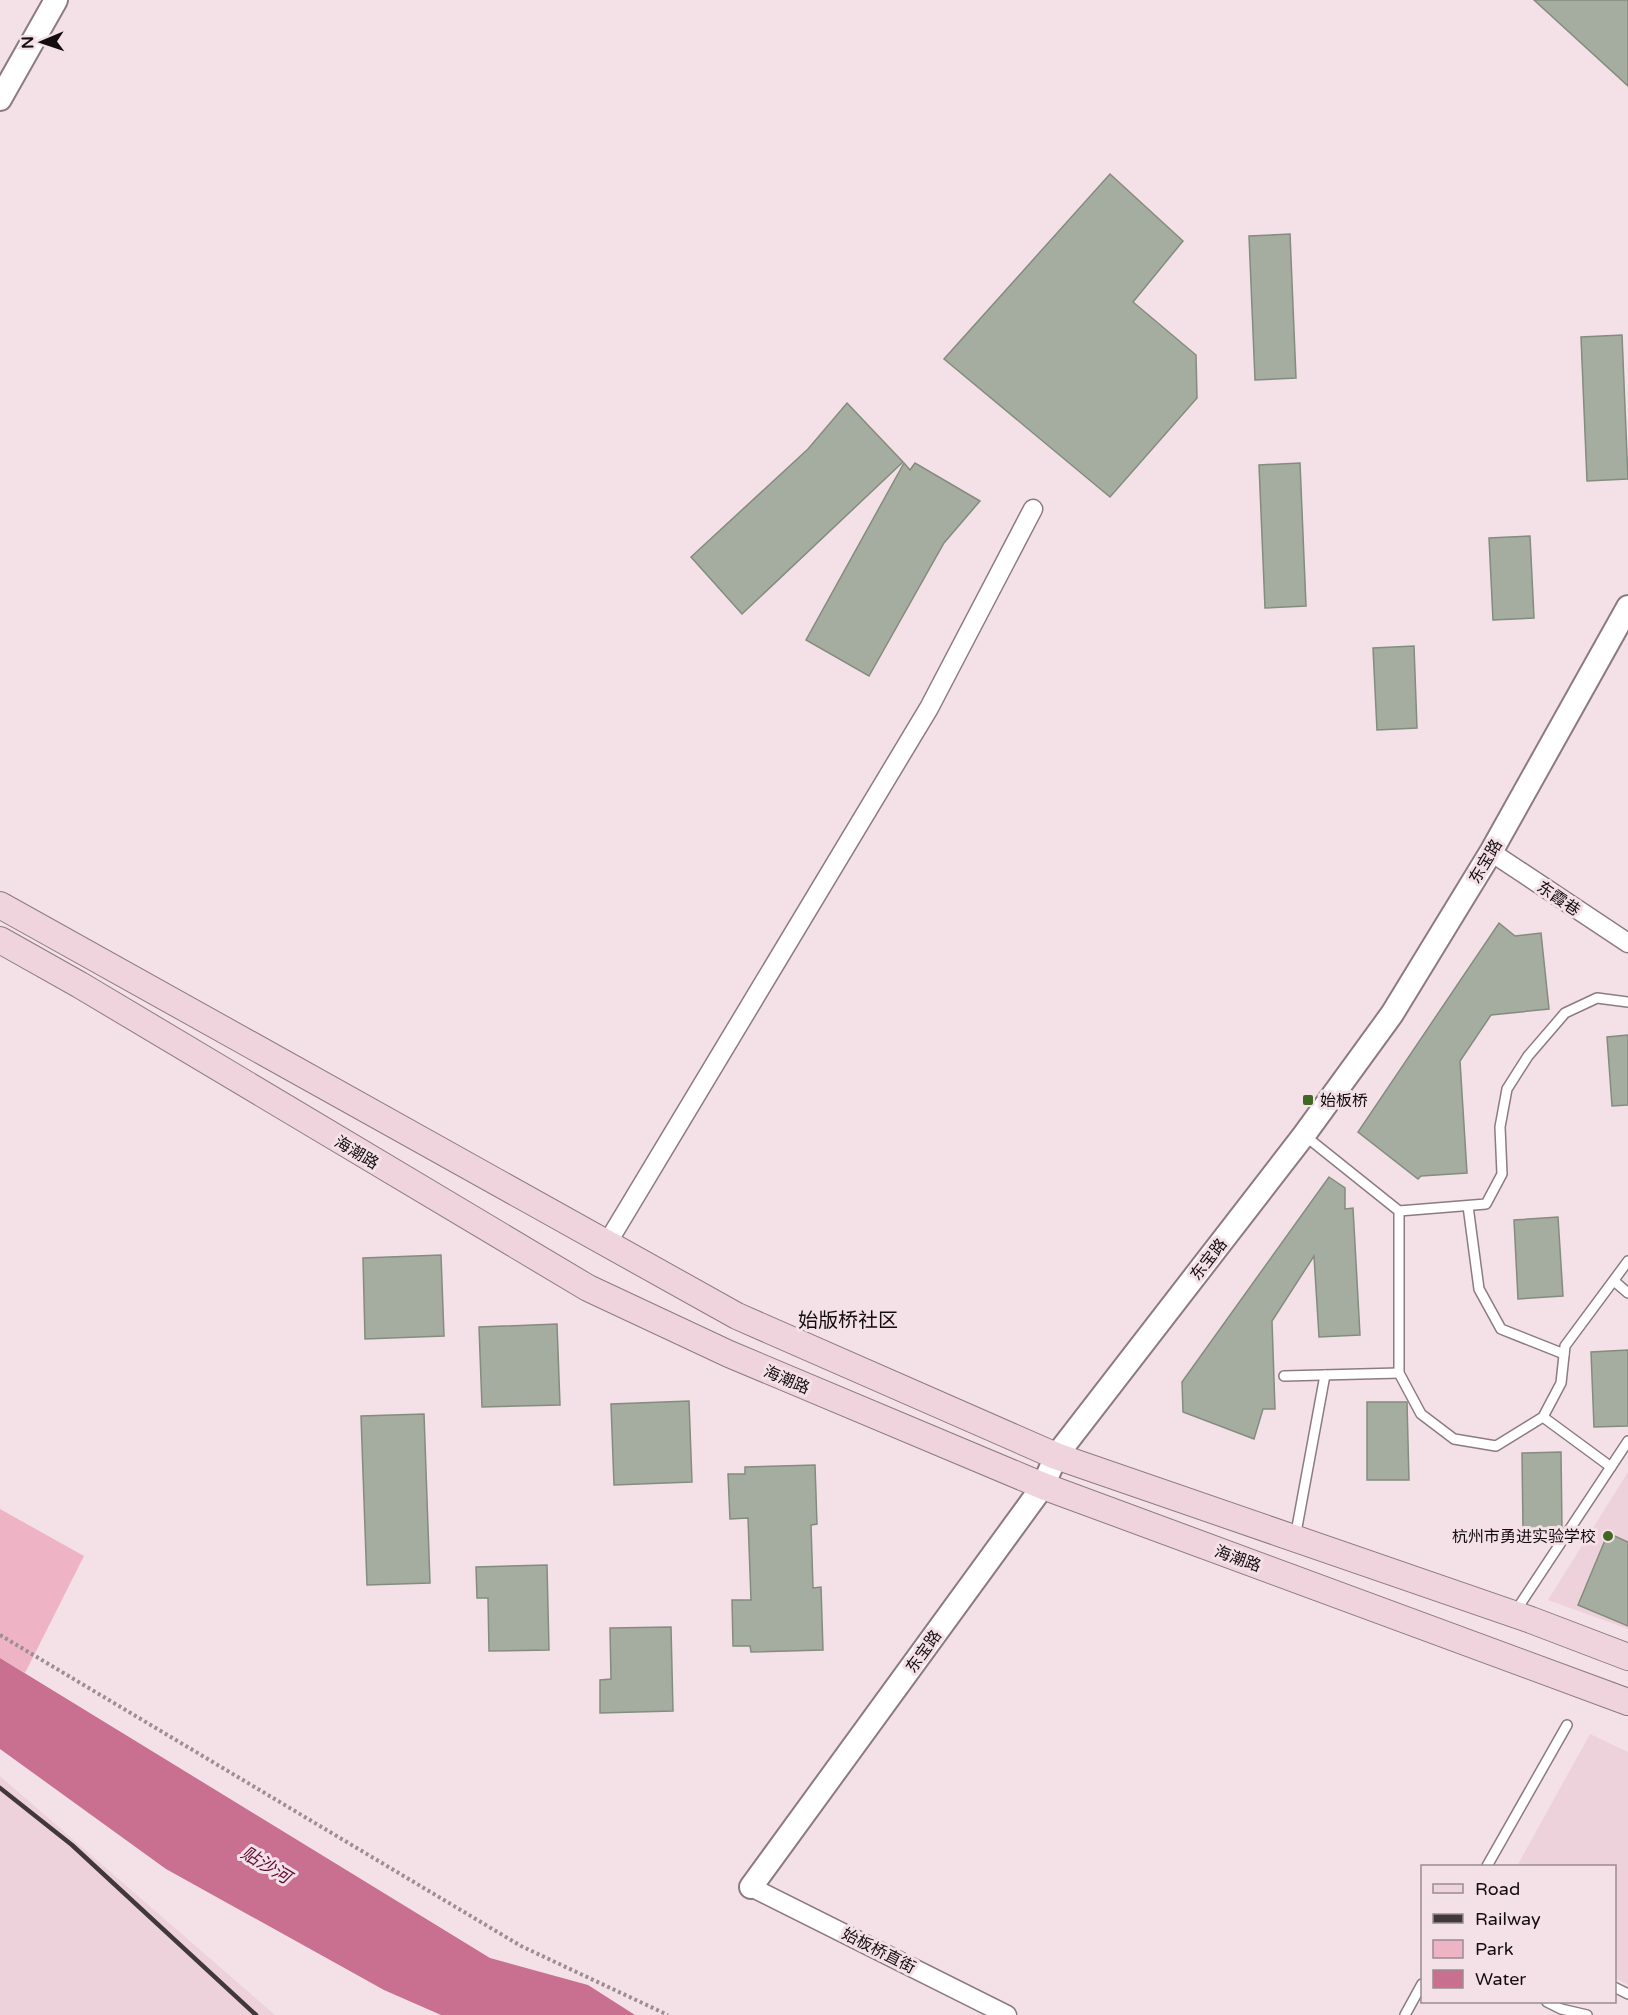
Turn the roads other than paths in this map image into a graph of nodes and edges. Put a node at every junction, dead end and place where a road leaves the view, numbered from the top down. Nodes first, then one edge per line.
1 (56, 0) edge
2 (0, 99) edge
3 (1033, 509) dead end
4 (1628, 606) edge
5 (1491, 852) junction
6 (0, 905) edge
7 (0, 940) edge
8 (1628, 943) edge
9 (1628, 1002) edge
10 (1304, 1135) junction
11 (1468, 1206) junction
12 (1399, 1211) junction
13 (606, 1245) junction
14 (1628, 1261) edge
15 (1614, 1281) junction
16 (1628, 1293) edge
17 (1564, 1354) junction
18 (1399, 1373) junction
19 (1325, 1375) junction
20 (1284, 1376) dead end
21 (1543, 1417) junction
22 (1628, 1441) edge
23 (1056, 1456) junction
24 (1611, 1467) junction
25 (1043, 1486) junction
26 (1294, 1538) junction
27 (1514, 1614) junction
28 (1628, 1657) edge
29 (1628, 1702) edge
30 (1567, 1725) dead end
31 (1488, 1865) edge
32 (751, 1887) joint
33 (1421, 1986) edge
34 (1550, 2003) edge
35 (1007, 2015) edge
36 (1405, 2015) edge
37 (1587, 2015) edge

1 - 2 street
3 - 13 street
4 - 5 street, 东宝路
5 - 8 street, 东霞巷
5 - 10 street, 东宝路
6 - 13 main road
7 - 25 main road, 海潮路
9 - 11 lane
10 - 12 lane
10 - 23 street, 东宝路
11 - 12 lane
11 - 17 lane
12 - 18 lane
13 - 23 main road
14 - 15 lane
15 - 16 lane
15 - 17 lane
17 - 21 lane
18 - 19 lane
18 - 21 lane
19 - 20 lane
19 - 26 lane
21 - 24 lane
22 - 24 lane
23 - 25 street, 东宝路
23 - 26 main road
24 - 27 lane
25 - 29 main road, 海潮路
25 - 32 street, 东宝路
26 - 27 main road
27 - 28 main road
30 - 31 lane
32 - 35 street, 始板桥直街
33 - 36 lane
34 - 37 lane

